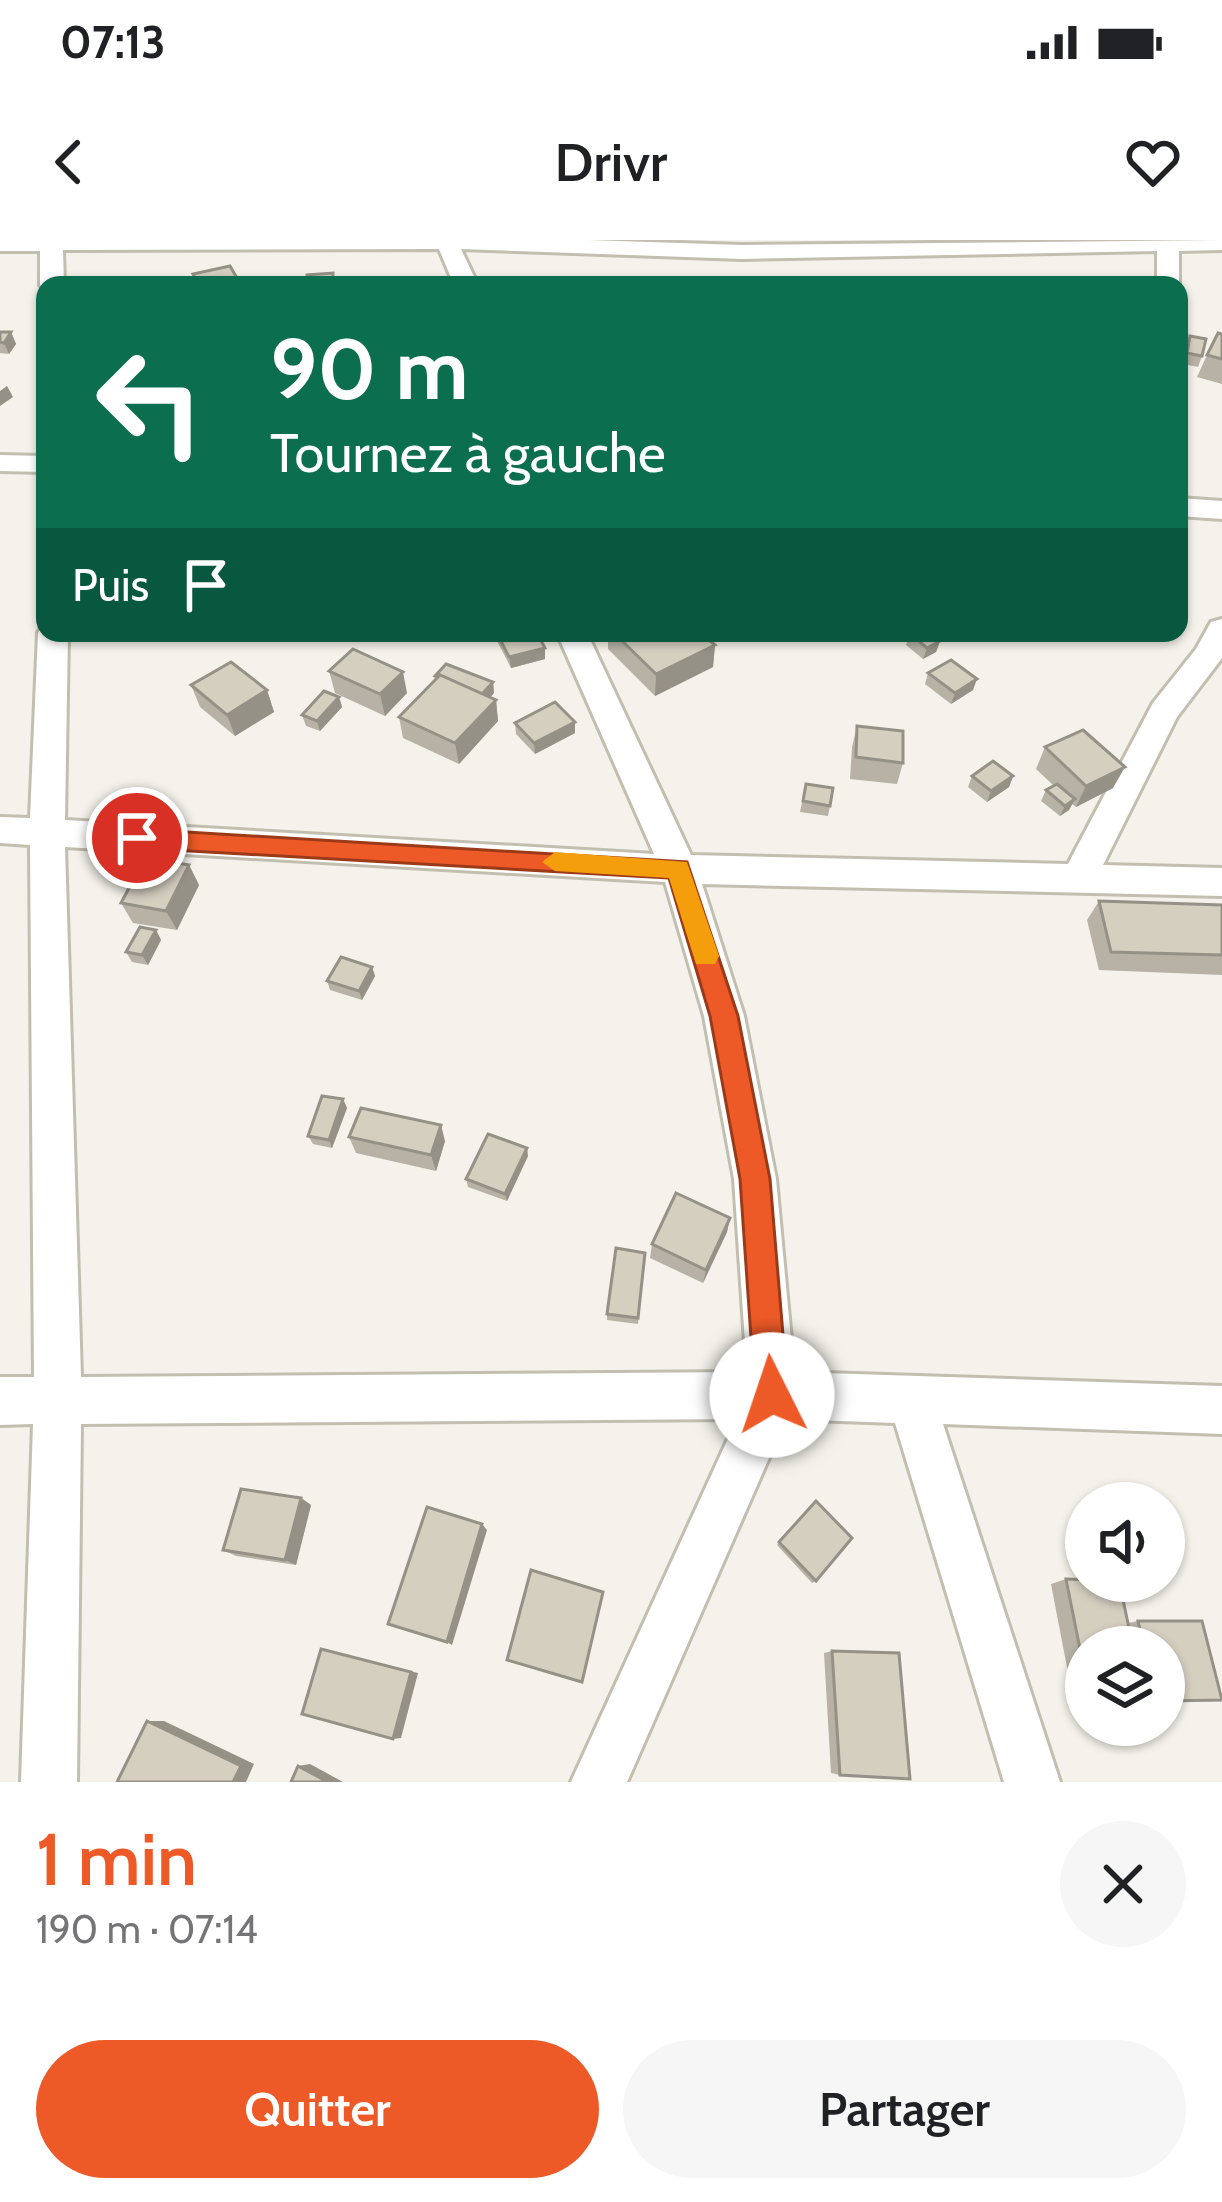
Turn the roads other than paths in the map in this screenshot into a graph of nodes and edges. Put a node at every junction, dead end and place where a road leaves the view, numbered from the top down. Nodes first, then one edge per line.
1 (447, 242) edge
2 (51, 243) edge
3 (566, 243) edge
4 (1222, 243) edge
5 (0, 244) edge
6 (1168, 244) junction
7 (52, 276) edge
8 (462, 276) edge
9 (1169, 276) edge
10 (0, 463) edge
11 (36, 464) edge
12 (1188, 508) edge
13 (1222, 510) edge
14 (1222, 629) edge
15 (52, 642) edge
16 (576, 642) edge
17 (0, 830) edge
18 (47, 833) junction
19 (679, 868) junction
20 (1078, 879) junction
21 (1222, 882) edge
22 (772, 1395) junction
23 (911, 1398) junction
24 (0, 1401) edge
25 (58, 1402) junction
26 (1222, 1410) edge
27 (49, 1782) edge
28 (599, 1782) edge
29 (1032, 1782) edge

1 - 2 street
1 - 3 street
1 - 8 street
2 - 5 street
2 - 7 street
3 - 6 street
4 - 6 street
6 - 9 street
10 - 11 street
12 - 13 street
14 - 20 street
15 - 18 street
16 - 19 street
17 - 18 street
18 - 19 street
18 - 25 street
19 - 20 street
19 - 22 street
20 - 21 street
22 - 23 street
22 - 25 street
22 - 28 street
23 - 26 street
23 - 29 street
24 - 25 street
25 - 27 street

